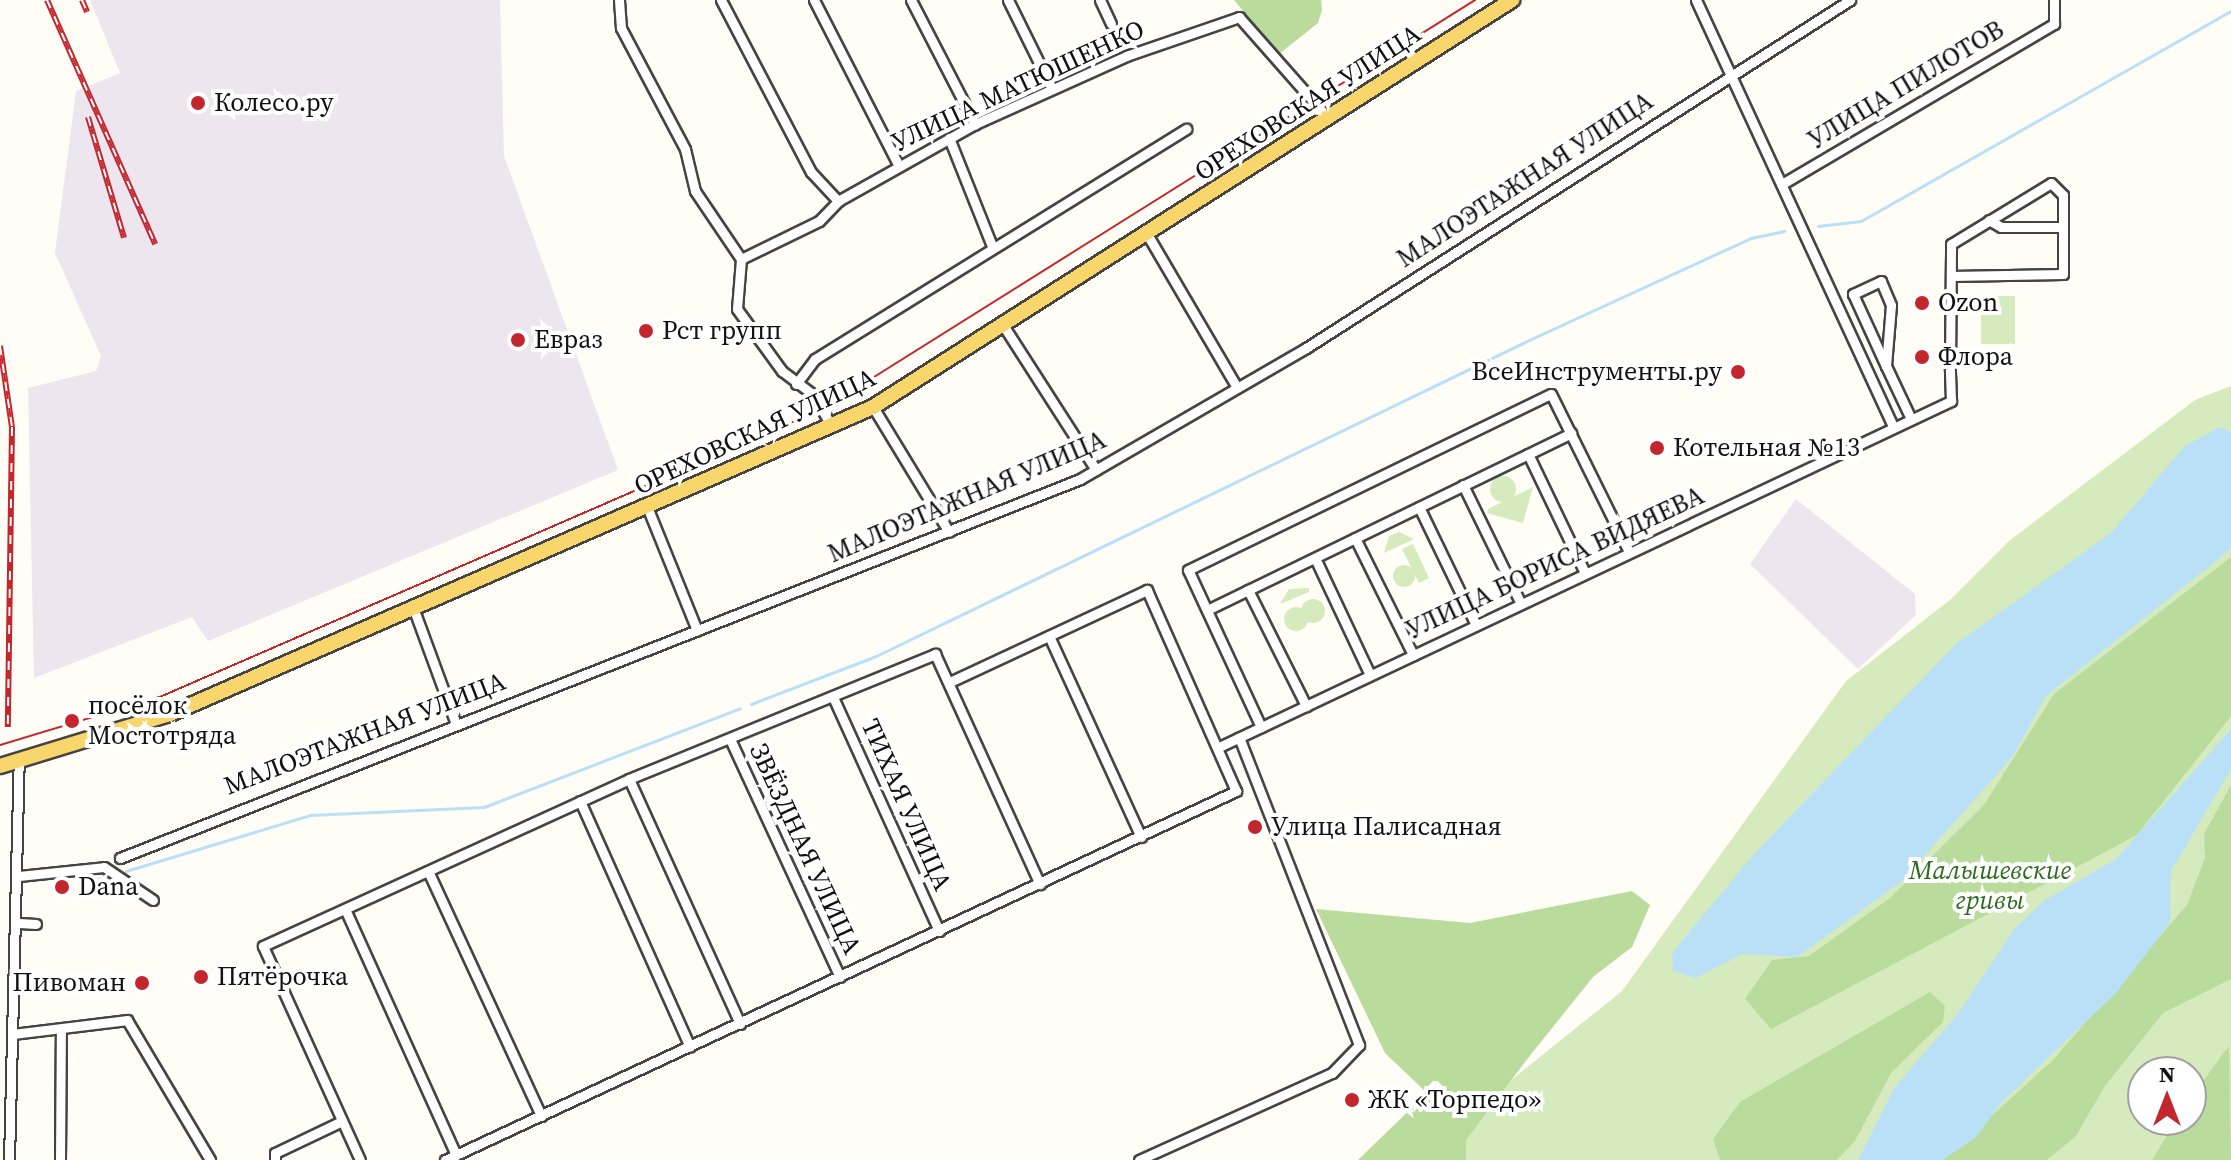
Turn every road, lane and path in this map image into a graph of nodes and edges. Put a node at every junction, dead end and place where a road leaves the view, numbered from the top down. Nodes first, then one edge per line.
1 (620, 0) edge
2 (721, 0) edge
3 (814, 0) edge
4 (911, 0) edge
5 (1008, 0) edge
6 (1100, 0) edge
7 (1512, 0) edge
8 (1696, 0) edge
9 (1850, 0) edge
10 (2054, 0) edge
11 (1111, 24) dead end
12 (1734, 72) junction
13 (1052, 89) junction
14 (1328, 118) junction
15 (975, 124) junction
16 (1186, 129) dead end
17 (949, 138) junction
18 (899, 166) junction
19 (1782, 184) junction
20 (838, 201) junction
21 (1989, 220) junction
22 (2063, 227) junction
23 (1147, 234) junction
24 (992, 246) junction
25 (741, 259) junction
26 (1951, 276) junction
27 (1003, 325) junction
28 (1886, 366) junction
29 (796, 384) junction
30 (1236, 386) junction
31 (873, 407) junction
32 (1911, 419) junction
33 (832, 427) junction
34 (1893, 427) junction
35 (1571, 433) junction
36 (1528, 454) junction
37 (1096, 470) junction
38 (1463, 485) junction
39 (1419, 507) junction
40 (648, 509) junction
41 (949, 532) junction
42 (1355, 538) junction
43 (1629, 552) junction
44 (1315, 558) junction
45 (1585, 573) junction
46 (1248, 590) junction
47 (1521, 604) junction
48 (414, 610) junction
49 (1207, 610) junction
50 (1476, 625) junction
51 (697, 630) junction
52 (1049, 636) junction
53 (1413, 655) junction
54 (1370, 675) junction
55 (950, 682) junction
56 (833, 697) junction
57 (1306, 706) junction
58 (456, 724) junction
59 (1261, 727) junction
60 (1239, 738) junction
61 (730, 739) junction
62 (1219, 747) junction
63 (19, 763) junction
64 (0, 766) edge
65 (629, 779) junction
66 (580, 801) junction
67 (1141, 837) junction
68 (120, 858) dead end
69 (428, 871) junction
70 (19, 876) junction
71 (1040, 884) junction
72 (153, 900) dead end
73 (345, 909) junction
74 (19, 923) junction
75 (36, 924) dead end
76 (939, 931) junction
77 (840, 977) junction
78 (740, 1024) junction
79 (61, 1029) junction
80 (13, 1034) junction
81 (690, 1047) junction
82 (541, 1116) junction
83 (342, 1121) junction
84 (456, 1155) junction
85 (9, 1160) edge
86 (60, 1160) edge
87 (210, 1160) edge
88 (275, 1160) edge
89 (360, 1160) edge
90 (445, 1160) edge
91 (1139, 1160) edge

1 - 25 street
2 - 20 street
3 - 18 street
4 - 15 street
5 - 13 street
6 - 11 street
7 - 14 main road, ОРЕХОВСКАЯ УЛИЦА
8 - 12 street
9 - 12 street, МАЛОЭТАЖНАЯ УЛИЦА
10 - 19 street, УЛИЦА ПИЛОТОВ
12 - 19 street
12 - 30 street, МАЛОЭТАЖНАЯ УЛИЦА
13 - 14 street, УЛИЦА МАТЮШЕНКО
13 - 15 street, УЛИЦА МАТЮШЕНКО
14 - 23 main road, ОРЕХОВСКАЯ УЛИЦА
15 - 17 street, УЛИЦА МАТЮШЕНКО
16 - 24 street
17 - 18 street, УЛИЦА МАТЮШЕНКО
17 - 24 street
18 - 20 street, УЛИЦА МАТЮШЕНКО
19 - 34 street
20 - 25 street, УЛИЦА МАТЮШЕНКО
21 - 22 street
21 - 22 street, УЛИЦА БОРИСА ВИДЯЕВА
21 - 26 street, УЛИЦА БОРИСА ВИДЯЕВА
22 - 26 street, УЛИЦА БОРИСА ВИДЯЕВА
23 - 27 main road, ОРЕХОВСКАЯ УЛИЦА
23 - 30 street
24 - 29 street
25 - 29 street
26 - 32 street, УЛИЦА БОРИСА ВИДЯЕВА
27 - 31 main road, ОРЕХОВСКАЯ УЛИЦА
27 - 37 street
28 - 28 street
28 - 32 street
29 - 33 street
30 - 37 street, МАЛОЭТАЖНАЯ УЛИЦА
31 - 33 main road, ОРЕХОВСКАЯ УЛИЦА
31 - 41 street
32 - 34 street, УЛИЦА БОРИСА ВИДЯЕВА
33 - 40 main road, ОРЕХОВСКАЯ УЛИЦА
34 - 43 street, УЛИЦА БОРИСА ВИДЯЕВА
35 - 36 street
35 - 43 street
35 - 49 street
36 - 38 street
36 - 45 street
37 - 41 street, МАЛОЭТАЖНАЯ УЛИЦА
38 - 39 street
38 - 47 street
39 - 42 street
39 - 50 street
40 - 48 main road, ОРЕХОВСКАЯ УЛИЦА
40 - 51 street
41 - 51 street, МАЛОЭТАЖНАЯ УЛИЦА
42 - 44 street
42 - 53 street
43 - 45 street, УЛИЦА БОРИСА ВИДЯЕВА
44 - 46 street
44 - 54 street
45 - 47 street, УЛИЦА БОРИСА ВИДЯЕВА
46 - 49 street
46 - 57 street
47 - 50 street, УЛИЦА БОРИСА ВИДЯЕВА
48 - 58 street
48 - 63 main road, ОРЕХОВСКАЯ УЛИЦА
49 - 59 street
50 - 53 street, УЛИЦА БОРИСА ВИДЯЕВА
51 - 58 street, МАЛОЭТАЖНАЯ УЛИЦА
52 - 55 street
52 - 62 street
52 - 67 street
53 - 54 street, УЛИЦА БОРИСА ВИДЯЕВА
54 - 57 street, УЛИЦА БОРИСА ВИДЯЕВА
55 - 56 street
55 - 71 street
56 - 61 street
56 - 76 street, ТИХАЯ УЛИЦА
57 - 59 street, УЛИЦА БОРИСА ВИДЯЕВА
58 - 68 street, МАЛОЭТАЖНАЯ УЛИЦА
59 - 60 street, УЛИЦА БОРИСА ВИДЯЕВА
60 - 62 street, УЛИЦА БОРИСА ВИДЯЕВА
60 - 91 street
61 - 65 street
61 - 77 street, ЗВЁЗДНАЯ УЛИЦА
62 - 67 street
63 - 64 main road, ОРЕХОВСКАЯ УЛИЦА
63 - 70 street
65 - 66 street
65 - 78 street
66 - 69 street
66 - 81 street
67 - 71 street
69 - 73 street
69 - 82 street
70 - 72 street
70 - 74 street
71 - 76 street
73 - 83 street
73 - 84 street
74 - 75 street
74 - 80 street
76 - 77 street
77 - 78 street
78 - 81 street
79 - 80 street
79 - 86 street
79 - 87 street
80 - 85 street
81 - 82 street
82 - 84 street
83 - 88 street
83 - 89 street
84 - 90 street

